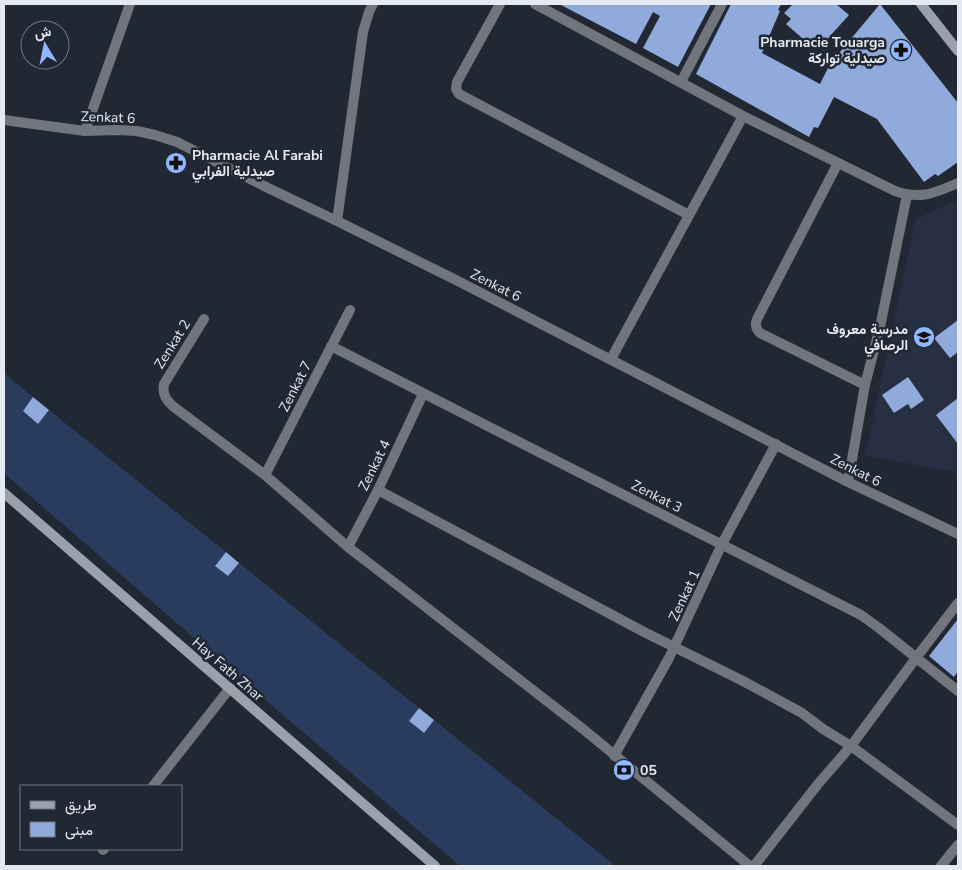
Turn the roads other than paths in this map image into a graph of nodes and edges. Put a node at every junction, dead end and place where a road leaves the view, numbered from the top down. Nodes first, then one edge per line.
1 (130, 4) edge
2 (373, 4) edge
3 (500, 4) edge
4 (722, 4) edge
5 (921, 4) edge
6 (539, 5) edge
7 (958, 51) edge
8 (681, 82) junction
9 (743, 116) junction
10 (4, 120) edge
11 (85, 131) junction
12 (838, 163) junction
13 (958, 183) edge
14 (907, 195) junction
15 (690, 215) junction
16 (337, 221) junction
17 (350, 310) dead end
18 (204, 319) dead end
19 (331, 346) junction
20 (611, 359) junction
21 (865, 385) junction
22 (423, 394) junction
23 (776, 444) junction
24 (266, 474) junction
25 (848, 482) junction
26 (378, 490) junction
27 (4, 493) edge
28 (958, 534) edge
29 (722, 544) junction
30 (348, 547) junction
31 (958, 603) edge
32 (674, 647) junction
33 (916, 658) junction
34 (230, 688) junction
35 (958, 691) edge
36 (851, 746) junction
37 (614, 756) junction
38 (154, 785) edge
39 (958, 825) edge
40 (958, 844) edge
41 (435, 866) edge
42 (750, 866) edge
43 (754, 866) edge
44 (941, 866) edge

1 - 11 street
2 - 16 street
3 - 15 street
4 - 8 street
5 - 7 street
6 - 8 street
8 - 9 street
9 - 12 street
9 - 15 street
10 - 11 street, Zenkat 6
11 - 16 street, Zenkat 6
12 - 14 street
12 - 21 street
13 - 14 street
14 - 21 street
15 - 20 street
16 - 20 street, Zenkat 6
17 - 19 street, Zenkat 7
18 - 24 street, Zenkat 2
19 - 22 street, Zenkat 3
19 - 24 street, Zenkat 7
20 - 23 street, Zenkat 6
21 - 25 street
22 - 26 street, Zenkat 4
22 - 29 street, Zenkat 3
23 - 25 street, Zenkat 6
23 - 29 street, Zenkat 1
24 - 30 street
25 - 28 street, Zenkat 6
26 - 30 street, Zenkat 4
26 - 32 street
27 - 34 street, Hay Fath Zhar
29 - 32 street, Zenkat 1
29 - 33 street, Zenkat 3
30 - 37 street
31 - 33 street
32 - 36 street
32 - 37 street, Zenkat 1
33 - 35 street, Zenkat 3
33 - 36 street
34 - 38 street
34 - 41 street, Hay Fath Zhar
36 - 39 street
36 - 43 street
37 - 42 street
40 - 44 street

